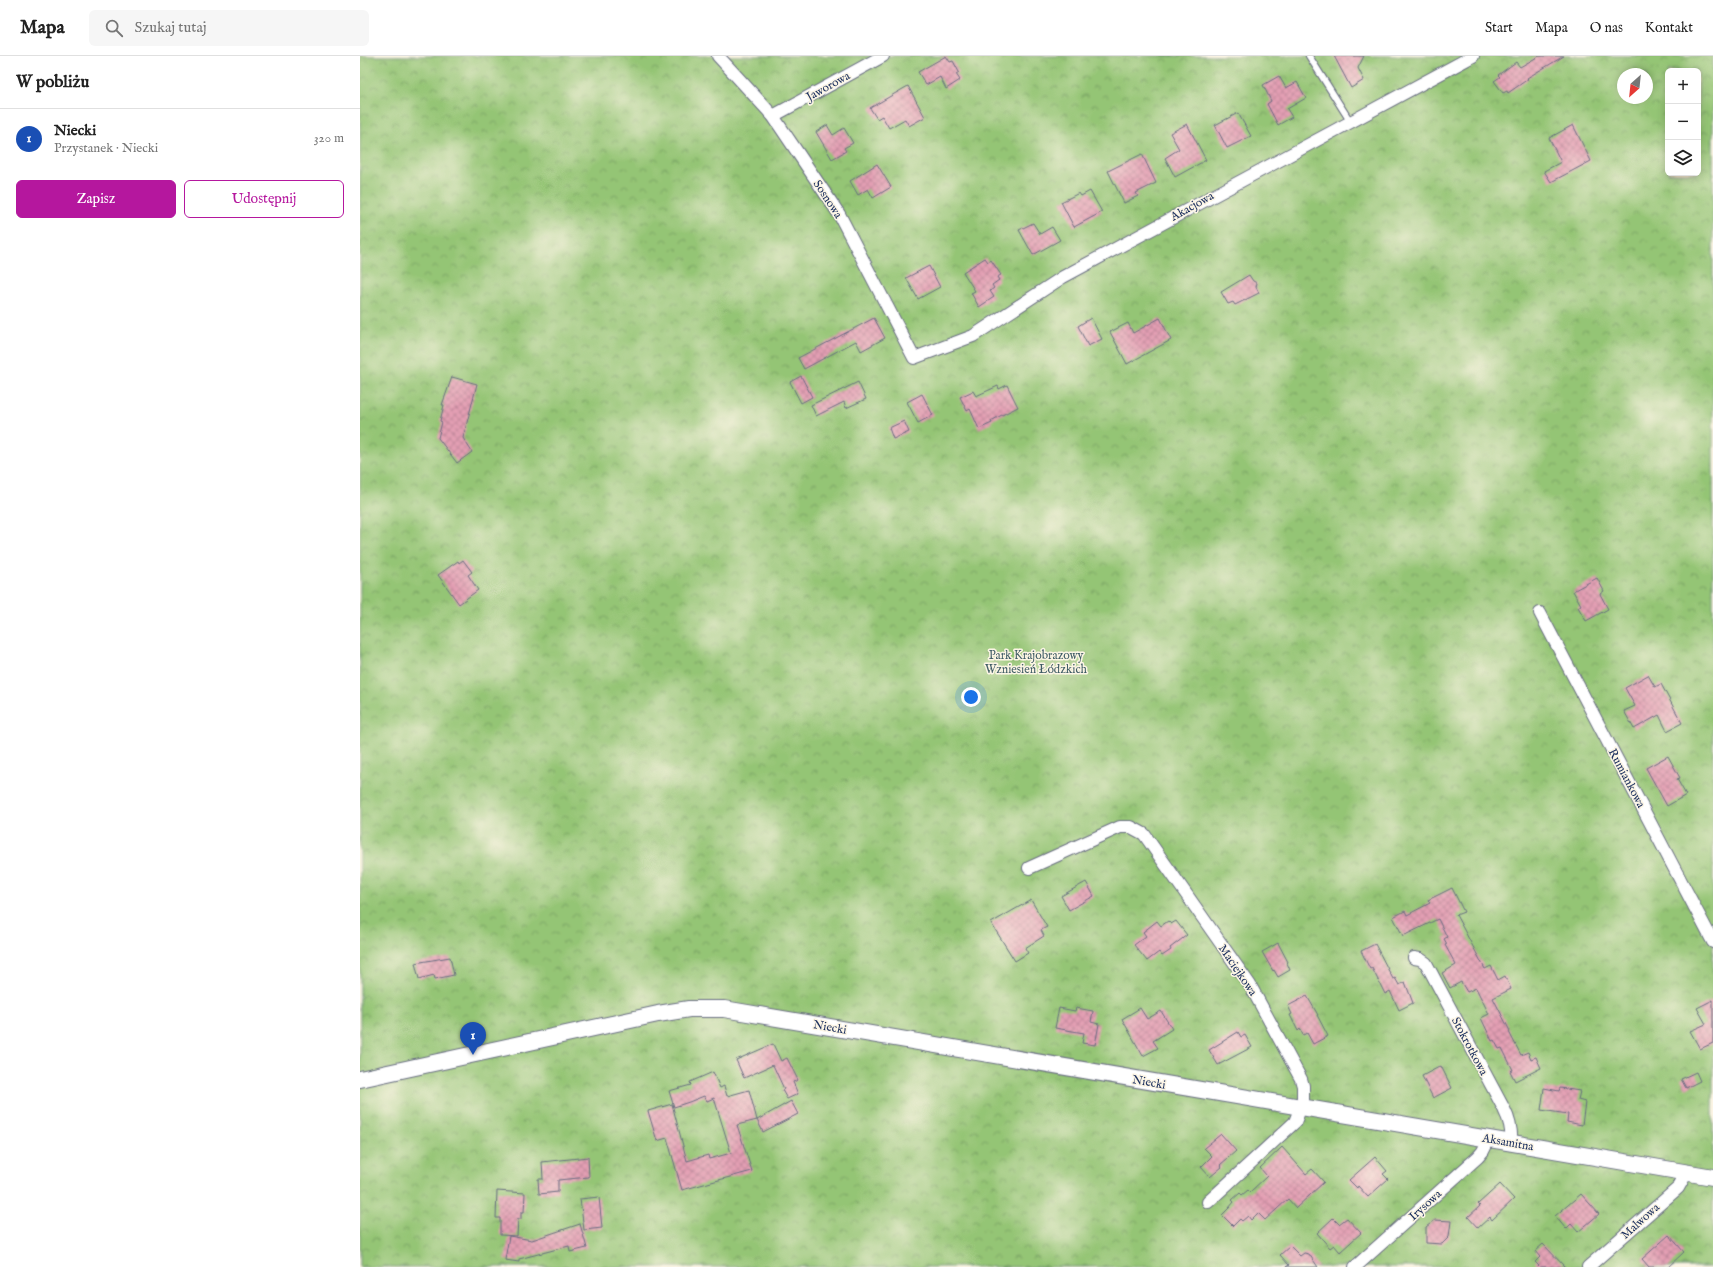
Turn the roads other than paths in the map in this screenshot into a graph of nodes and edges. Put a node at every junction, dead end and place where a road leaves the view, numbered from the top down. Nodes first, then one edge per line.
1 (718, 56) edge
2 (884, 56) edge
3 (1309, 56) edge
4 (1473, 56) edge
5 (773, 116) junction
6 (1350, 121) junction
7 (914, 358) joint
8 (1540, 613) dead end
9 (1029, 868) dead end
10 (1713, 942) edge
11 (1414, 958) dead end
12 (360, 1079) edge
13 (1302, 1108) junction
14 (1488, 1139) junction
15 (1511, 1143) junction
16 (1686, 1172) junction
17 (1713, 1177) edge
18 (1208, 1202) dead end
19 (1355, 1267) edge
20 (1588, 1267) edge

1 - 5 street, Sosnowa
2 - 5 street, Jaworowa
3 - 6 lane
4 - 6 street, Akacjowa
5 - 7 street, Sosnowa
6 - 7 street, Akacjowa
8 - 10 street, Rumiankowa
9 - 13 street, Maciejkowa
11 - 15 street, Stokrotkowa
12 - 13 street, Niecki
13 - 14 street, Aksamitna
13 - 18 street, Maciejkowa
14 - 15 street, Aksamitna
14 - 19 street, Irysowa
15 - 16 street, Aksamitna
16 - 17 street, Aksamitna
16 - 20 street, Malwowa

